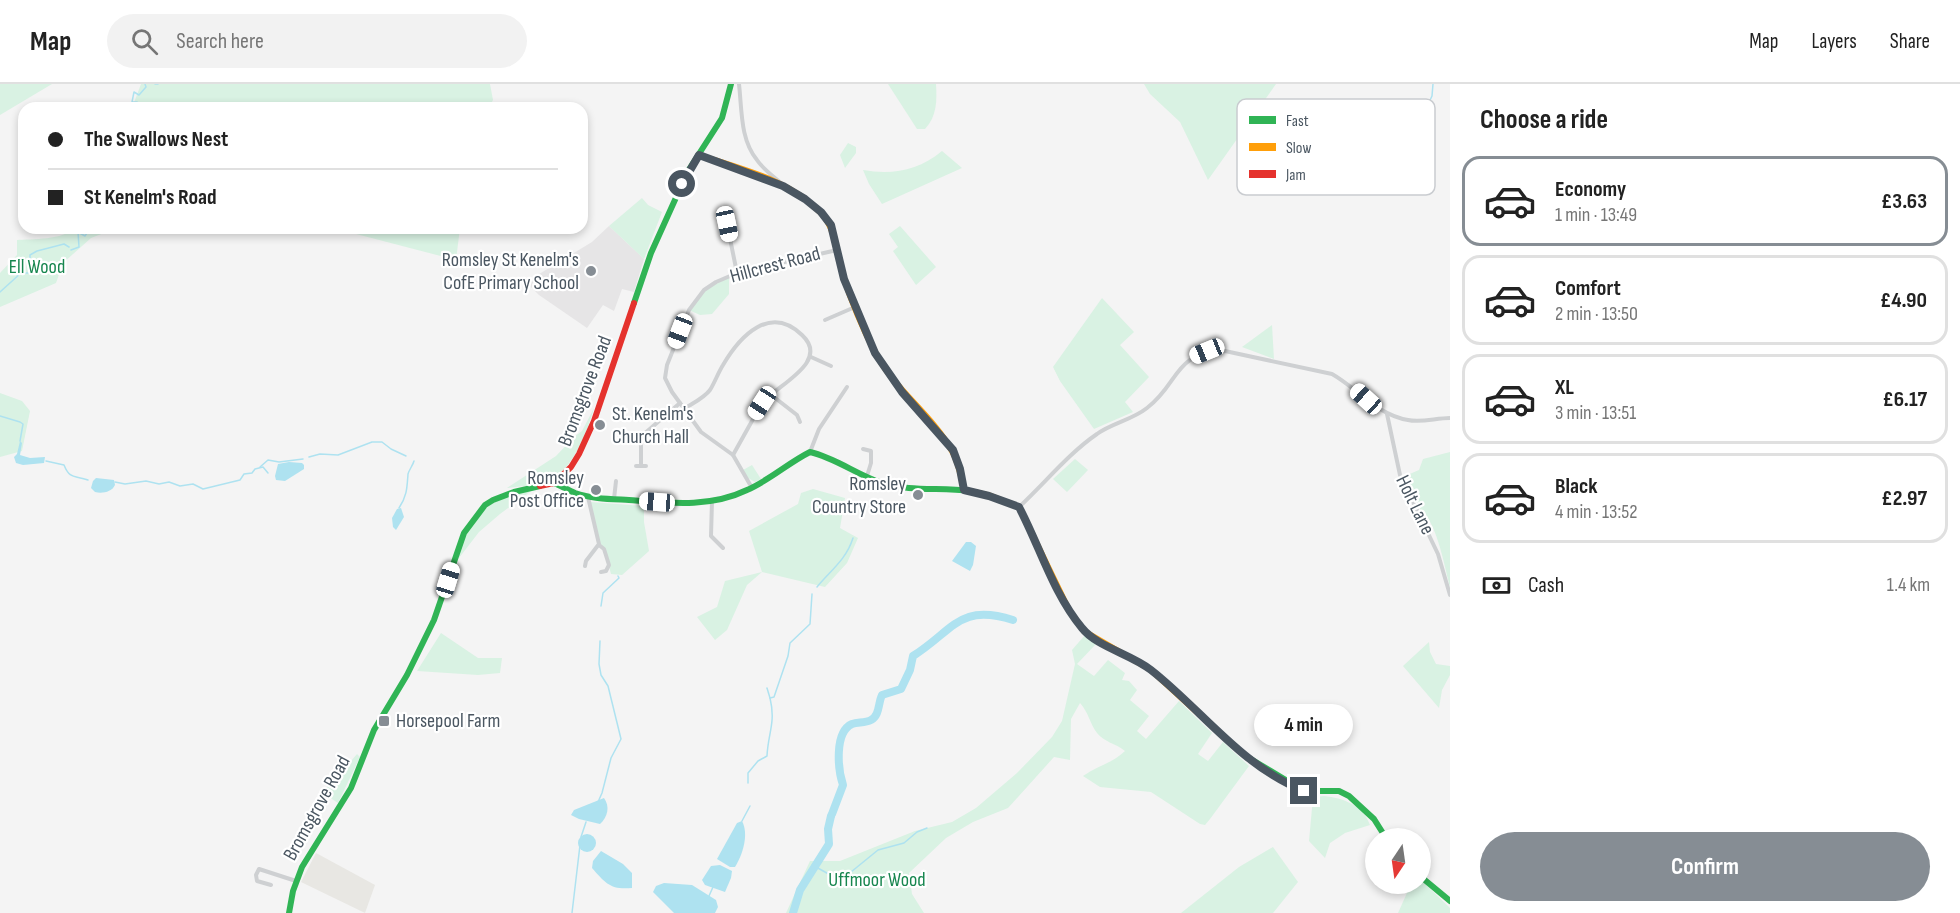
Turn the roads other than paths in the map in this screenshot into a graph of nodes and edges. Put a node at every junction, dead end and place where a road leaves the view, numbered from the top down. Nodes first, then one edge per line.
1 (731, 84) edge
2 (740, 84) edge
3 (699, 155) junction
4 (783, 186) junction
5 (732, 224) dead end
6 (837, 250) junction
7 (737, 273) junction
8 (855, 307) junction
9 (825, 320) dead end
10 (811, 357) junction
11 (831, 366) dead end
12 (847, 387) dead end
13 (843, 393) junction
14 (770, 394) junction
15 (848, 397) dead end
16 (680, 403) junction
17 (684, 409) junction
18 (1387, 413) junction
19 (1450, 418) edge
20 (800, 422) dead end
21 (863, 449) dead end
22 (810, 452) junction
23 (733, 455) junction
24 (641, 466) dead end
25 (867, 476) junction
26 (616, 481) dead end
27 (554, 483) junction
28 (752, 488) junction
29 (964, 490) junction
30 (588, 497) junction
31 (614, 499) junction
32 (712, 501) junction
33 (1019, 507) junction
34 (599, 545) junction
35 (723, 548) dead end
36 (585, 566) dead end
37 (601, 572) dead end
38 (1450, 595) edge
39 (1380, 828) edge
40 (296, 880) junction
41 (271, 885) dead end
42 (1431, 885) edge
43 (1450, 901) edge
44 (289, 913) edge

1 - 3 street, Bromsgrove Road
2 - 4 street
3 - 4 street
3 - 27 street, Bromsgrove Road
4 - 6 street
5 - 7 street
6 - 7 street, Hillcrest Road
6 - 8 street
7 - 16 street, Hillcrest Road
8 - 9 street
8 - 29 street
10 - 11 street
10 - 14 street
10 - 17 street
12 - 13 street
13 - 15 street
13 - 22 street
14 - 20 street
14 - 23 street
16 - 17 street, Hillcrest Road
16 - 24 street
17 - 23 street, Hillcrest Road
18 - 19 street
18 - 33 street
18 - 38 street, Holt Lane
21 - 25 street
22 - 25 street
22 - 28 street
23 - 28 street, Hillcrest Road
25 - 29 street
26 - 31 street
27 - 30 street
27 - 40 street, Bromsgrove Road
28 - 32 street
29 - 33 street
30 - 31 street
30 - 34 street
31 - 32 street
32 - 35 street
33 - 39 street
34 - 36 street
34 - 37 street
40 - 41 street
40 - 44 street, Bromsgrove Road
42 - 43 street

